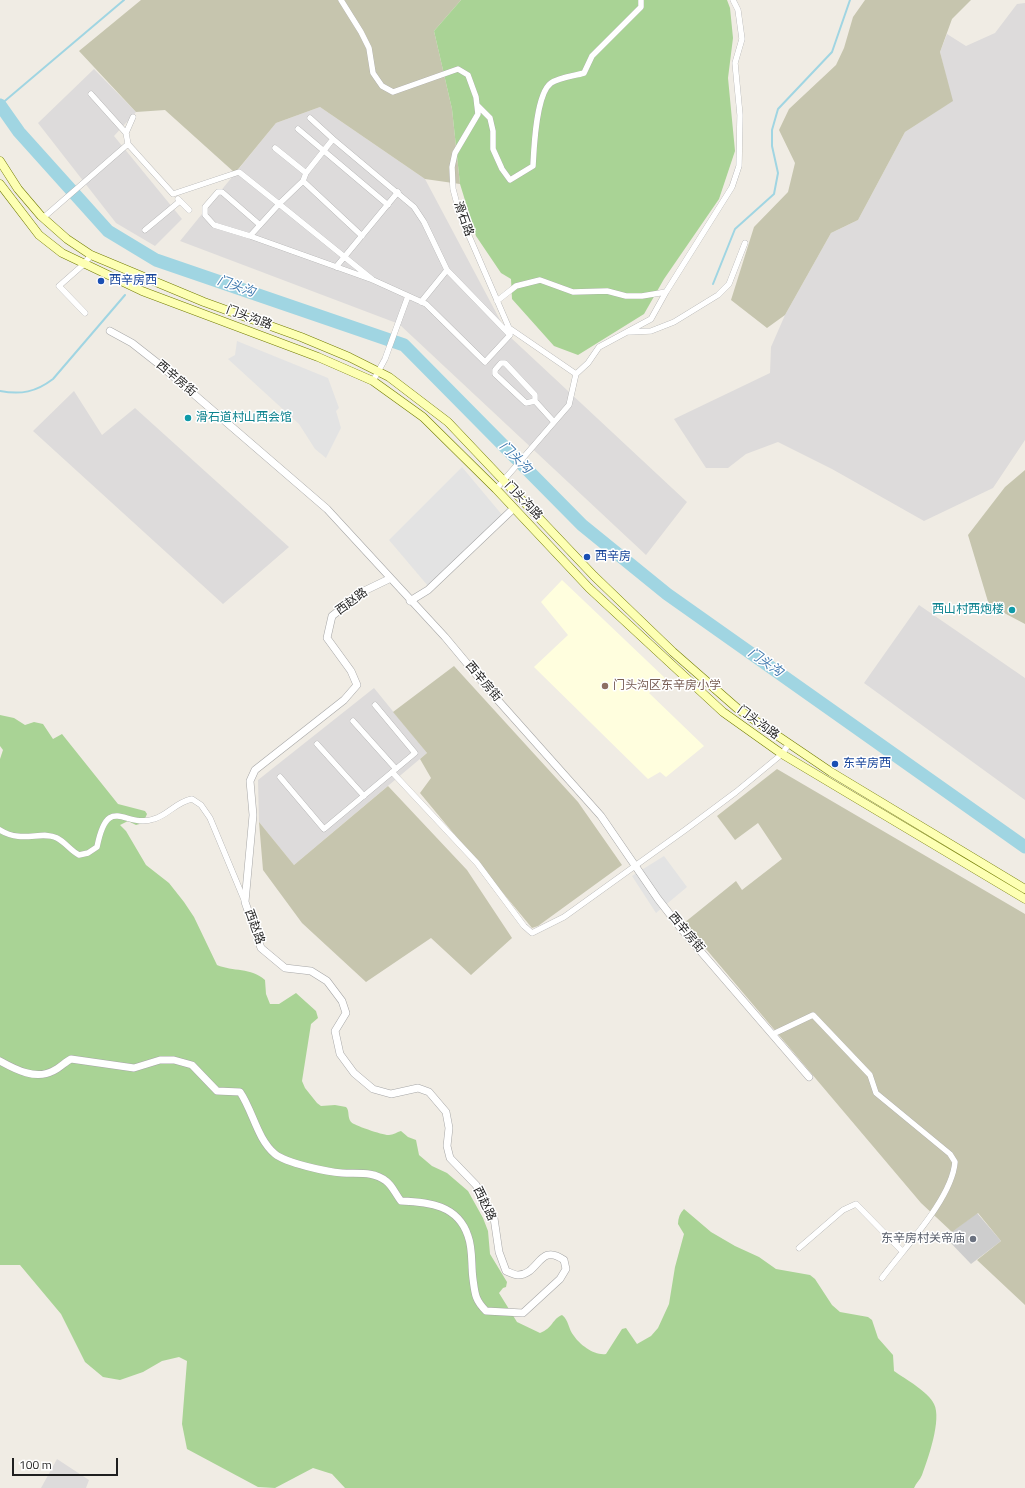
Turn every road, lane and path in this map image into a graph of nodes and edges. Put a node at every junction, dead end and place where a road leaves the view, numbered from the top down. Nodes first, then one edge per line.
1 (341, 0) edge
2 (641, 0) edge
3 (733, 0) edge
4 (91, 94) dead end
5 (477, 105) junction
6 (133, 118) dead end
7 (310, 118) dead end
8 (298, 129) dead end
9 (126, 133) junction
10 (333, 139) junction
11 (128, 144) junction
12 (275, 148) dead end
13 (323, 152) junction
14 (0, 161) edge
15 (306, 173) junction
16 (303, 181) junction
17 (0, 184) edge
18 (398, 192) junction
19 (173, 194) junction
20 (180, 201) junction
21 (279, 204) junction
22 (388, 205) junction
23 (189, 210) dead end
24 (43, 218) junction
25 (260, 225) junction
26 (145, 230) dead end
27 (250, 236) junction
28 (362, 236) junction
29 (745, 243) dead end
30 (91, 256) junction
31 (345, 256) junction
32 (84, 264) junction
33 (336, 267) junction
34 (447, 270) junction
35 (373, 280) junction
36 (666, 292) junction
37 (408, 296) junction
38 (497, 301) junction
39 (421, 302) junction
40 (85, 314) dead end
41 (110, 331) dead end
42 (629, 332) junction
43 (378, 372) junction
44 (576, 374) junction
45 (373, 381) junction
46 (535, 401) junction
47 (554, 422) junction
48 (503, 480) junction
49 (496, 489) junction
50 (513, 509) junction
51 (389, 579) junction
52 (410, 601) junction
53 (375, 706) dead end
54 (353, 721) dead end
55 (317, 744) dead end
56 (788, 745) junction
57 (782, 754) junction
58 (394, 770) junction
59 (280, 777) dead end
60 (364, 796) junction
61 (0, 830) edge
62 (636, 866) junction
63 (1025, 889) edge
64 (1025, 899) edge
65 (245, 902) junction
66 (773, 1034) junction
67 (0, 1061) edge
68 (809, 1077) dead end
69 (799, 1248) dead end
70 (902, 1250) junction
71 (882, 1278) dead end

1 - 5 street, 滑石路
2 - 5 street
3 - 36 street
4 - 9 street
5 - 38 street, 滑石路
6 - 9 street
7 - 10 street
8 - 13 street
9 - 11 street
10 - 13 street
10 - 18 street
11 - 19 street
11 - 24 street
12 - 15 street
13 - 15 street
13 - 22 street
14 - 24 main road, 门头沟路
15 - 16 street
16 - 21 street
16 - 28 street
17 - 32 main road, 门头沟路
18 - 22 street
18 - 34 street
19 - 20 street
19 - 21 street
20 - 23 street
20 - 26 street
21 - 25 street
21 - 31 street
22 - 28 street
24 - 30 main road, 门头沟路
25 - 27 street
25 - 27 street
27 - 33 street
28 - 31 street
29 - 42 street
30 - 32 street
30 - 43 main road, 门头沟路
31 - 33 street
31 - 35 street
32 - 40 street
32 - 45 main road, 门头沟路
33 - 35 street
34 - 39 street
34 - 39 street
35 - 37 street
36 - 38 street
36 - 42 street
37 - 39 street
37 - 43 street
38 - 44 street, 滑石路
41 - 51 street, 西辛房街
42 - 44 street
43 - 45 street
43 - 48 main road, 门头沟路
44 - 47 street
45 - 49 main road, 门头沟路
46 - 46 street
46 - 47 street
47 - 48 street
48 - 49 street
48 - 56 main road, 门头沟路
49 - 50 main road, 门头沟路
50 - 52 street
50 - 57 main road, 门头沟路
51 - 52 street, 西辛房街
51 - 65 street, 西赵路
52 - 62 street, 西辛房街
53 - 58 street
54 - 58 street
55 - 60 street
56 - 57 street
56 - 63 main road, 门头沟路
57 - 62 street
57 - 64 main road, 门头沟路
58 - 60 street
58 - 62 street
59 - 60 street
61 - 65 street
62 - 66 street, 西辛房街
65 - 67 street, 西赵路
66 - 68 street, 西辛房街
66 - 70 street
69 - 70 street
70 - 71 street

